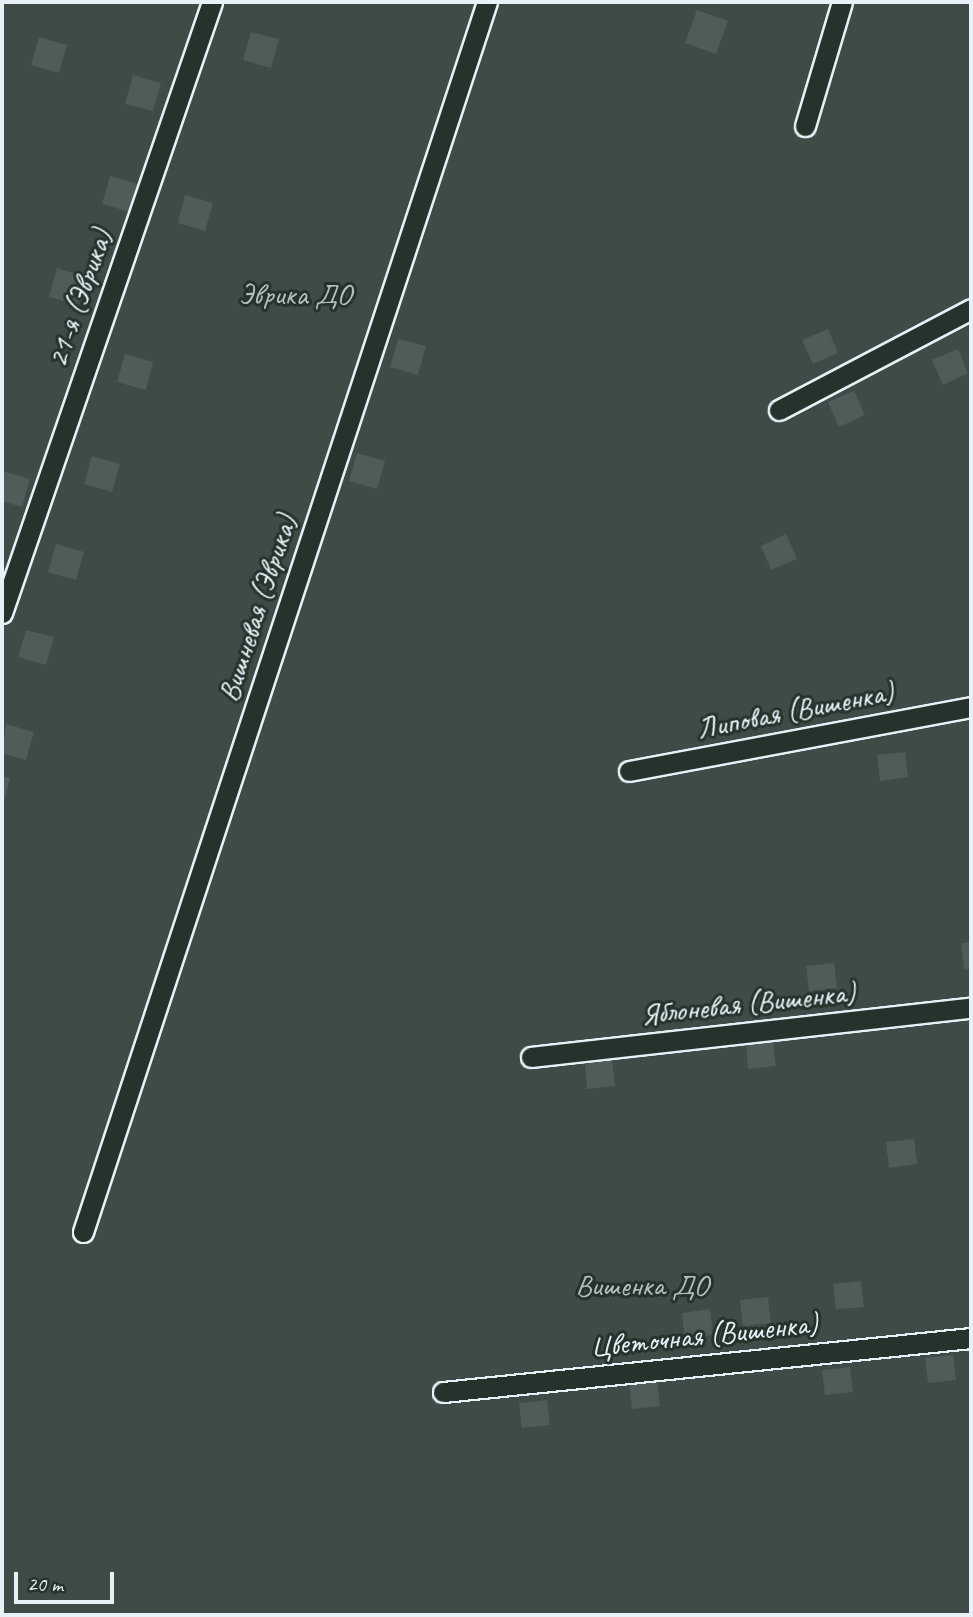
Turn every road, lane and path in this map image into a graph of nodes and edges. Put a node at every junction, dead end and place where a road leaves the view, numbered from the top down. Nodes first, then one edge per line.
1 (212, 2) edge
2 (487, 2) edge
3 (842, 2) edge
4 (805, 126) dead end
5 (971, 309) edge
6 (779, 410) dead end
7 (2, 613) edge
8 (971, 707) edge
9 (629, 771) dead end
10 (971, 1008) edge
11 (531, 1056) dead end
12 (83, 1232) dead end
13 (971, 1338) edge
14 (443, 1392) dead end

1 - 7 lane, 21-я (Эврика)
2 - 12 lane, Вишневая (Эврика)
3 - 4 lane
5 - 6 lane
8 - 9 lane, Липовая (Вишенка)
10 - 11 lane, Яблоневая (Вишенка)
13 - 14 lane, Цветочная (Вишенка)

